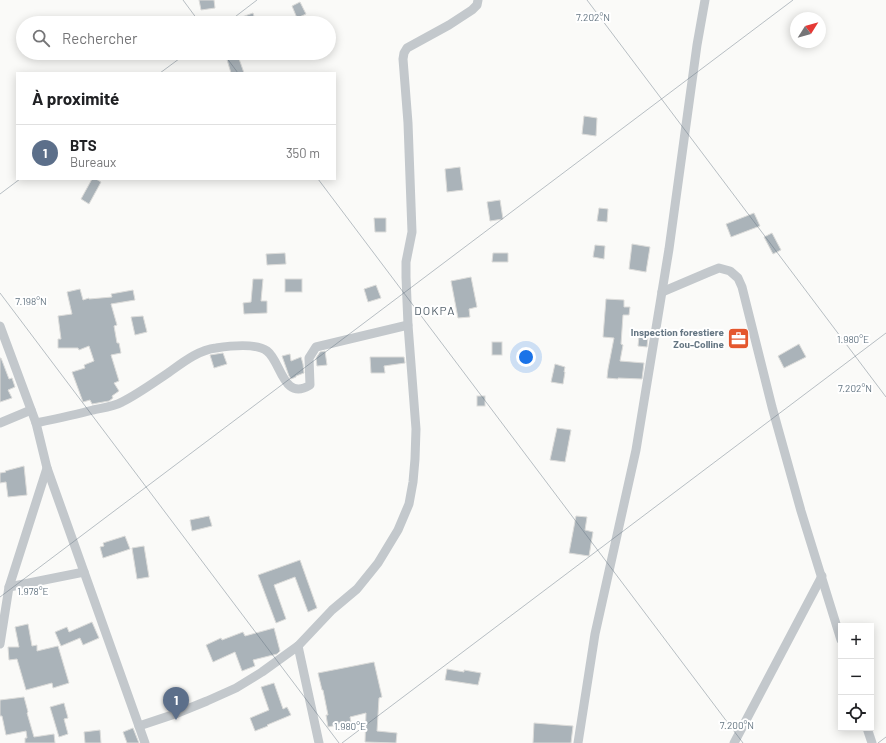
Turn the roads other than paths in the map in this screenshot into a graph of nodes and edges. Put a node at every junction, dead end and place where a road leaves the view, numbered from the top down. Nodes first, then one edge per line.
1 (478, 0) edge
2 (705, 0) edge
3 (662, 292) junction
4 (408, 325) junction
5 (0, 326) edge
6 (31, 410) junction
7 (0, 423) edge
8 (36, 423) junction
9 (47, 468) junction
10 (84, 572) junction
11 (822, 576) junction
12 (9, 587) junction
13 (838, 630) edge
14 (0, 644) edge
15 (298, 646) junction
16 (139, 726) junction
17 (868, 731) edge
18 (145, 743) edge
19 (319, 743) edge
20 (578, 743) edge
21 (734, 743) edge
22 (872, 743) edge

1 - 4 street
2 - 3 street
3 - 11 street
3 - 20 street
4 - 8 street
4 - 15 street
5 - 6 street
6 - 7 street
6 - 8 street
8 - 9 street
9 - 10 street
9 - 12 street
10 - 12 street
10 - 16 street
11 - 13 street
11 - 21 street
12 - 14 street
15 - 16 street
15 - 19 street
16 - 18 street
17 - 22 street

